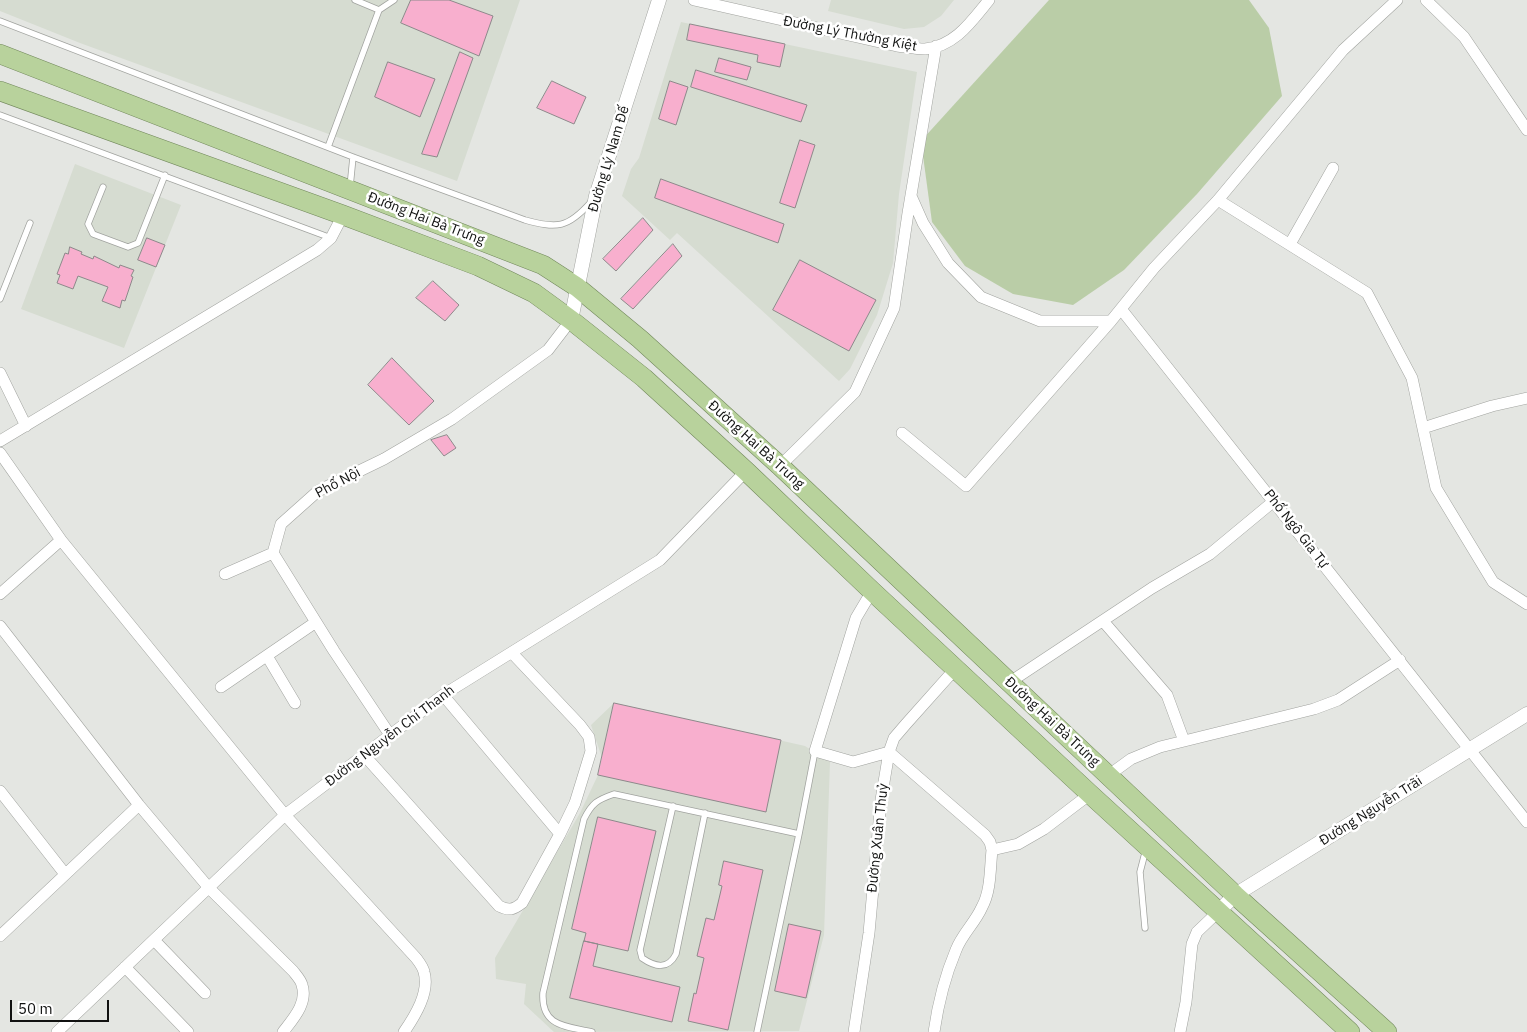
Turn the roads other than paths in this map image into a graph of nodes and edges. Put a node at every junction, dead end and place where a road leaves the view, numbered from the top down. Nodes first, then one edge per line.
1 (355, 0) edge
2 (394, 0) edge
3 (659, 0) edge
4 (694, 0) edge
5 (989, 0) edge
6 (1396, 0) edge
7 (1426, 0) edge
8 (379, 10) junction
9 (0, 21) edge
10 (936, 46) junction
11 (0, 54) edge
12 (0, 91) edge
13 (0, 114) edge
14 (1527, 130) edge
15 (328, 147) junction
16 (353, 157) junction
17 (1333, 168) dead end
18 (165, 175) junction
19 (103, 187) dead end
20 (350, 189) junction
21 (596, 196) junction
22 (911, 196) junction
23 (1218, 200) junction
24 (343, 215) junction
25 (30, 223) dead end
26 (331, 238) junction
27 (1290, 244) junction
28 (577, 287) junction
29 (0, 299) edge
30 (1121, 308) junction
31 (571, 320) junction
32 (1111, 321) junction
33 (0, 373) edge
34 (1527, 398) edge
35 (26, 426) junction
36 (1423, 428) junction
37 (902, 433) dead end
38 (0, 441) edge
39 (0, 453) edge
40 (780, 466) junction
41 (746, 471) junction
42 (1274, 501) junction
43 (61, 540) junction
44 (273, 553) junction
45 (891, 570) junction
46 (225, 574) dead end
47 (872, 591) junction
48 (0, 594) edge
49 (1527, 604) edge
50 (1103, 621) junction
51 (316, 622) junction
52 (0, 626) edge
53 (512, 653) junction
54 (267, 656) junction
55 (1400, 660) junction
56 (956, 668) junction
57 (1010, 682) junction
58 (221, 687) dead end
59 (443, 695) junction
60 (295, 703) dead end
61 (1527, 714) edge
62 (390, 735) junction
63 (1184, 741) junction
64 (1470, 749) junction
65 (815, 751) junction
66 (888, 752) junction
67 (364, 755) junction
68 (1109, 775) junction
69 (0, 791) edge
70 (1090, 794) junction
71 (139, 805) junction
72 (673, 806) junction
73 (705, 813) junction
74 (285, 815) junction
75 (1527, 822) edge
76 (560, 834) junction
77 (799, 834) junction
78 (1147, 846) junction
79 (992, 850) junction
80 (65, 874) junction
81 (209, 888) junction
82 (1236, 896) junction
83 (1219, 911) junction
84 (1145, 928) dead end
85 (0, 936) edge
86 (154, 940) junction
87 (125, 967) junction
88 (205, 993) dead end
89 (60, 1031) edge
90 (188, 1032) edge
91 (283, 1032) edge
92 (404, 1032) edge
93 (592, 1032) edge
94 (757, 1032) edge
95 (854, 1032) edge
96 (934, 1032) edge
97 (1180, 1032) edge
98 (1350, 1032) edge
99 (1387, 1032) edge

1 - 8 lane
2 - 8 lane
3 - 21 street, Đường Lý Nam Đế
4 - 10 street, Đường Lý Thường Kiệt
5 - 10 street, Đường Lý Thường Kiệt
6 - 23 street
7 - 14 street
8 - 15 lane
9 - 15 lane
10 - 22 street
11 - 20 highway, Đường Hai Bà Trưng
12 - 24 highway, Đường Hai Bà Trưng
13 - 18 lane
15 - 16 lane
16 - 20 lane
16 - 21 lane
17 - 27 street
18 - 19 lane
18 - 26 lane
20 - 24 highway
20 - 28 highway, Đường Hai Bà Trưng
21 - 28 street, Đường Lý Nam Đế
22 - 32 street
22 - 40 street
23 - 27 street
23 - 30 street
24 - 26 street
24 - 31 highway, Đường Hai Bà Trưng
25 - 29 lane
26 - 35 street
27 - 36 street
28 - 31 street, Đường Lý Nam Đế
28 - 40 highway, Đường Hai Bà Trưng
30 - 32 street
30 - 42 street, Phố Ngô Gia Tự
31 - 41 highway, Đường Hai Bà Trưng
31 - 44 street, Phố Nội
32 - 37 street
33 - 35 street
34 - 36 street
35 - 38 street
36 - 49 street
39 - 43 street
40 - 45 highway, Đường Hai Bà Trưng
41 - 47 highway, Đường Hai Bà Trưng
41 - 53 street, Đường Nguyễn Chí Thanh
42 - 50 street
42 - 55 street, Phố Ngô Gia Tự
43 - 48 street
43 - 74 street
44 - 46 street
44 - 51 street
45 - 47 highway
45 - 57 highway, Đường Hai Bà Trưng
47 - 56 highway, Đường Hai Bà Trưng
47 - 65 street
50 - 57 street
50 - 63 street
51 - 54 street
51 - 62 street
52 - 71 street
53 - 59 street, Đường Nguyễn Chí Thanh
53 - 76 street
54 - 58 street
54 - 60 street
55 - 63 street
55 - 64 street, Phố Ngô Gia Tự
56 - 66 street, Đường Xuân Thuỷ
56 - 70 highway, Đường Hai Bà Trưng
57 - 68 highway, Đường Hai Bà Trưng
59 - 62 street, Đường Nguyễn Chí Thanh
59 - 76 street
61 - 64 street, Đường Nguyễn Trãi
62 - 67 street, Đường Nguyễn Chí Thanh
63 - 68 street
64 - 75 street, Phố Ngô Gia Tự
64 - 82 street, Đường Nguyễn Trãi
65 - 66 street
65 - 77 lane
66 - 79 street
66 - 95 street, Đường Xuân Thuỷ
67 - 74 street, Đường Nguyễn Chí Thanh
67 - 76 street
68 - 82 highway, Đường Hai Bà Trưng
69 - 80 street
70 - 78 highway, Đường Hai Bà Trưng
70 - 79 street
71 - 80 street
71 - 81 street
72 - 73 lane
72 - 73 lane
72 - 93 lane
73 - 77 lane
74 - 81 street, Đường Nguyễn Chí Thanh
74 - 92 street
77 - 94 lane
78 - 83 highway, Đường Hai Bà Trưng
78 - 84 lane
79 - 96 street
80 - 85 street
81 - 86 street, Đường Nguyễn Chí Thanh
81 - 91 street
82 - 83 street, Đường Nguyễn Trãi
82 - 99 highway, Đường Hai Bà Trưng
83 - 97 street
83 - 98 highway, Đường Hai Bà Trưng
86 - 87 street, Đường Nguyễn Chí Thanh
86 - 88 street
87 - 89 street, Đường Nguyễn Chí Thanh
87 - 90 street

